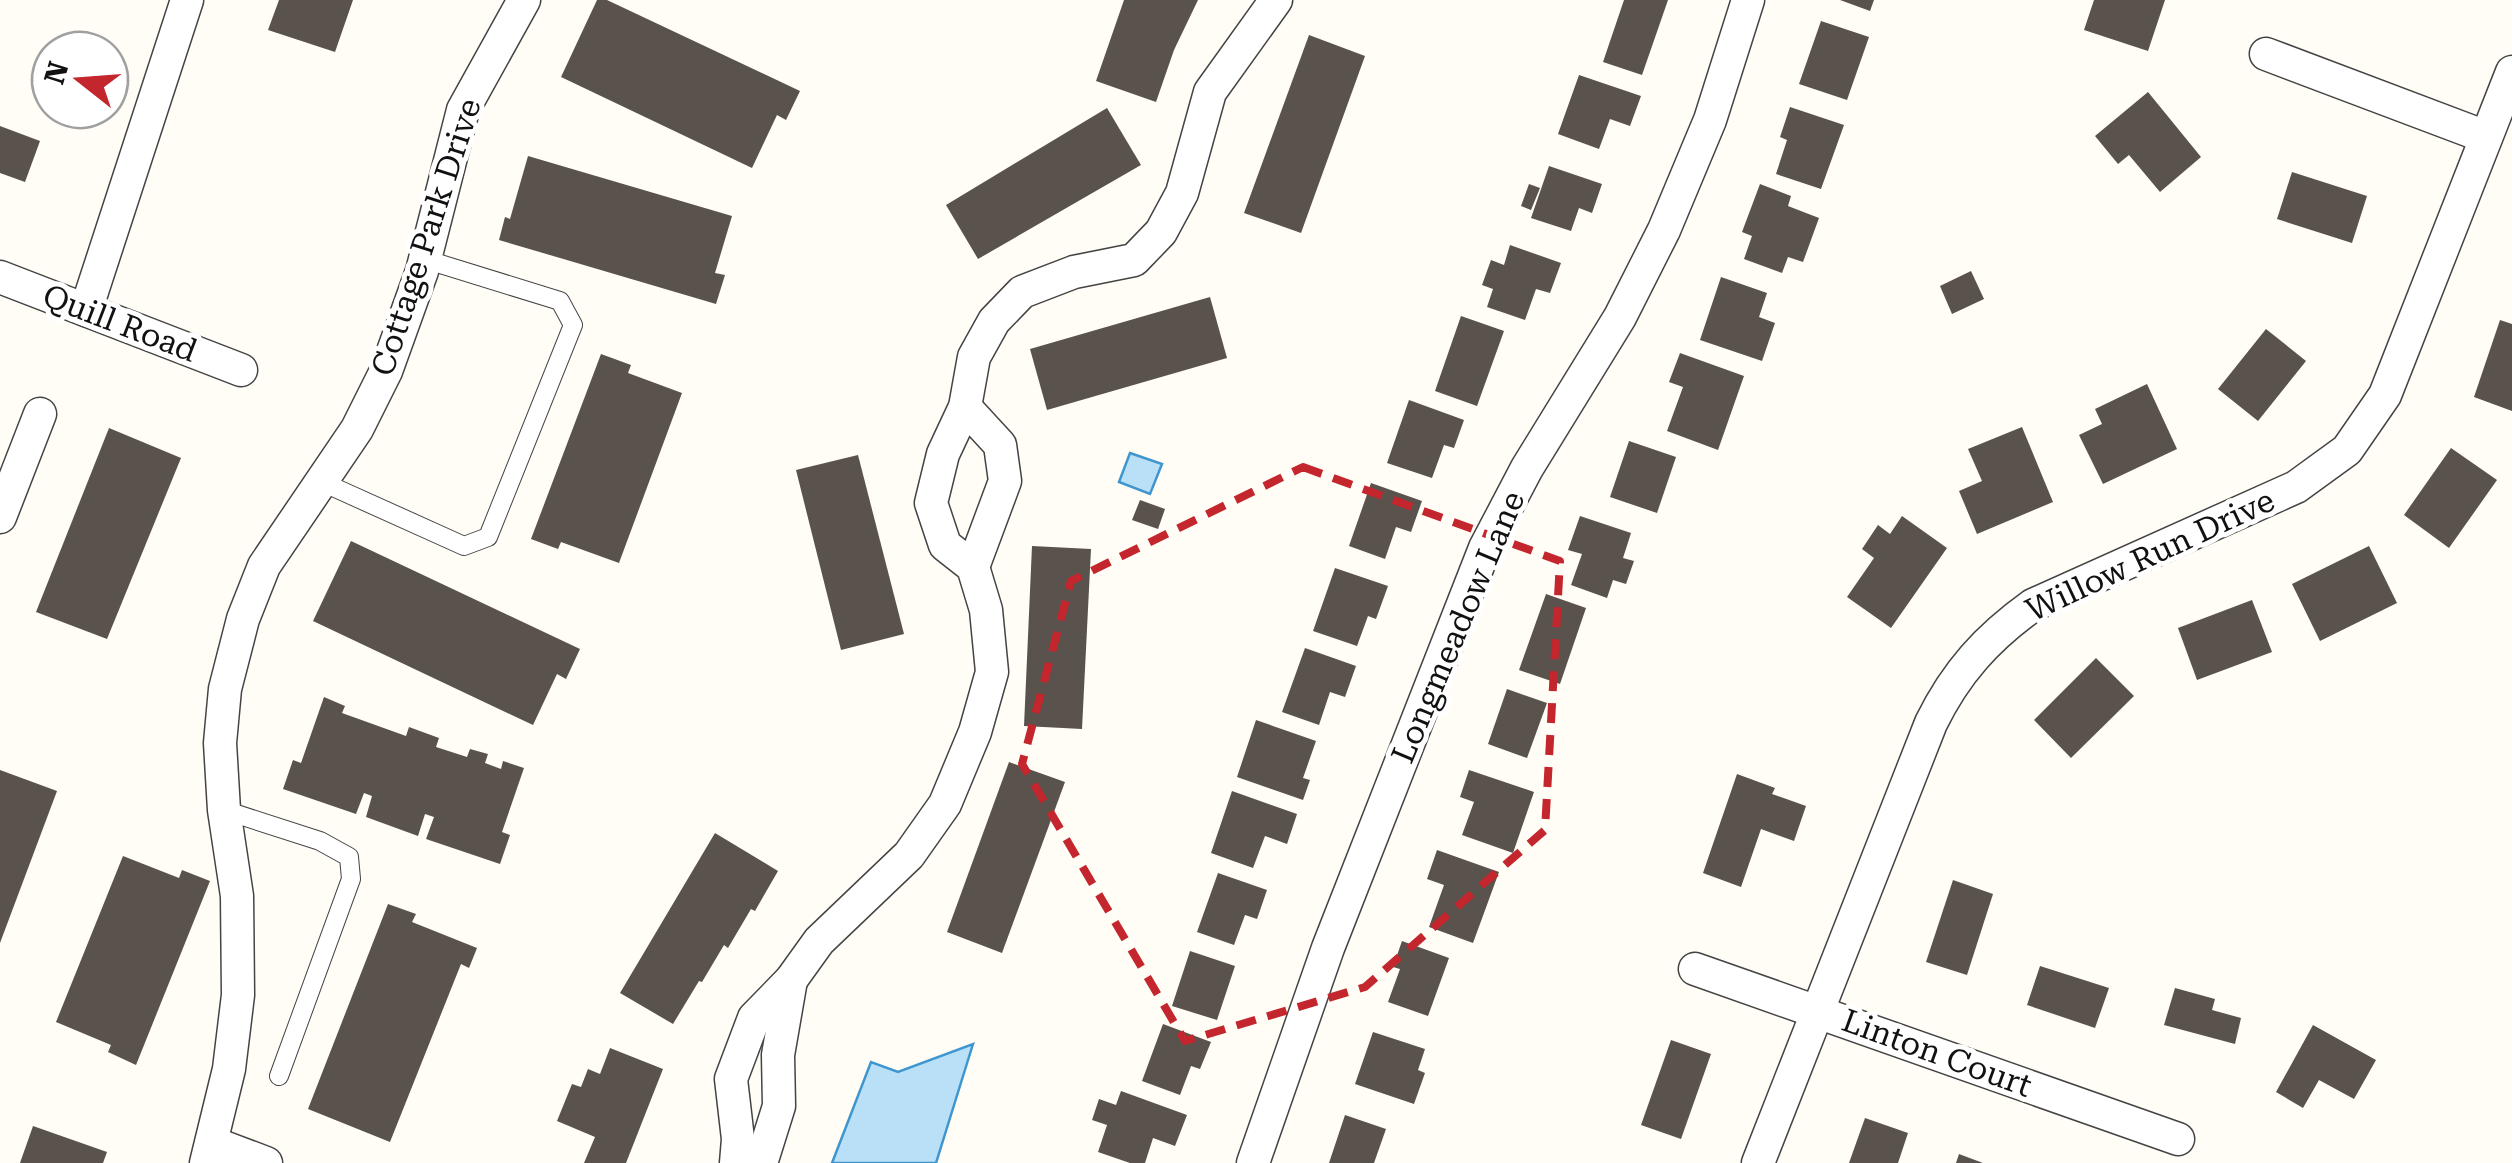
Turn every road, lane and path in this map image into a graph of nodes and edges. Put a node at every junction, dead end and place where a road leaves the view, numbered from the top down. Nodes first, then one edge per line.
1 (187, 0) edge
2 (524, 0) edge
3 (1276, 0) edge
4 (1748, 0) edge
5 (2266, 54) dead end
6 (2512, 72) edge
7 (2486, 137) junction
8 (424, 259) junction
9 (0, 277) edge
10 (86, 310) junction
11 (241, 370) dead end
12 (965, 407) junction
13 (40, 414) dead end
14 (322, 482) junction
15 (0, 517) edge
16 (973, 566) junction
17 (224, 810) junction
18 (1695, 970) dead end
19 (791, 980) junction
20 (1818, 1011) junction
21 (280, 1076) dead end
22 (2178, 1139) dead end
23 (209, 1153) edge
24 (266, 1163) edge
25 (736, 1163) edge
26 (758, 1163) edge
27 (1253, 1163) edge
28 (1758, 1163) edge

1 - 10 street
2 - 8 street, Cottage Park Drive
3 - 12 street
4 - 27 street, Longmeadow Lane
5 - 7 street
6 - 7 street, Willow Run Drive
7 - 20 street, Willow Run Drive
8 - 14 street, Cottage Park Drive
8 - 14 lane
9 - 10 street, Quill Road
10 - 11 street, Quill Road
12 - 16 street
12 - 16 street
13 - 15 street
14 - 17 street, Cottage Park Drive
16 - 19 street
17 - 21 lane
17 - 23 street, Cottage Park Drive
18 - 20 street, Linton Court
19 - 25 street
19 - 26 street
20 - 22 street, Linton Court
20 - 28 street, Willow Run Drive
23 - 24 street

